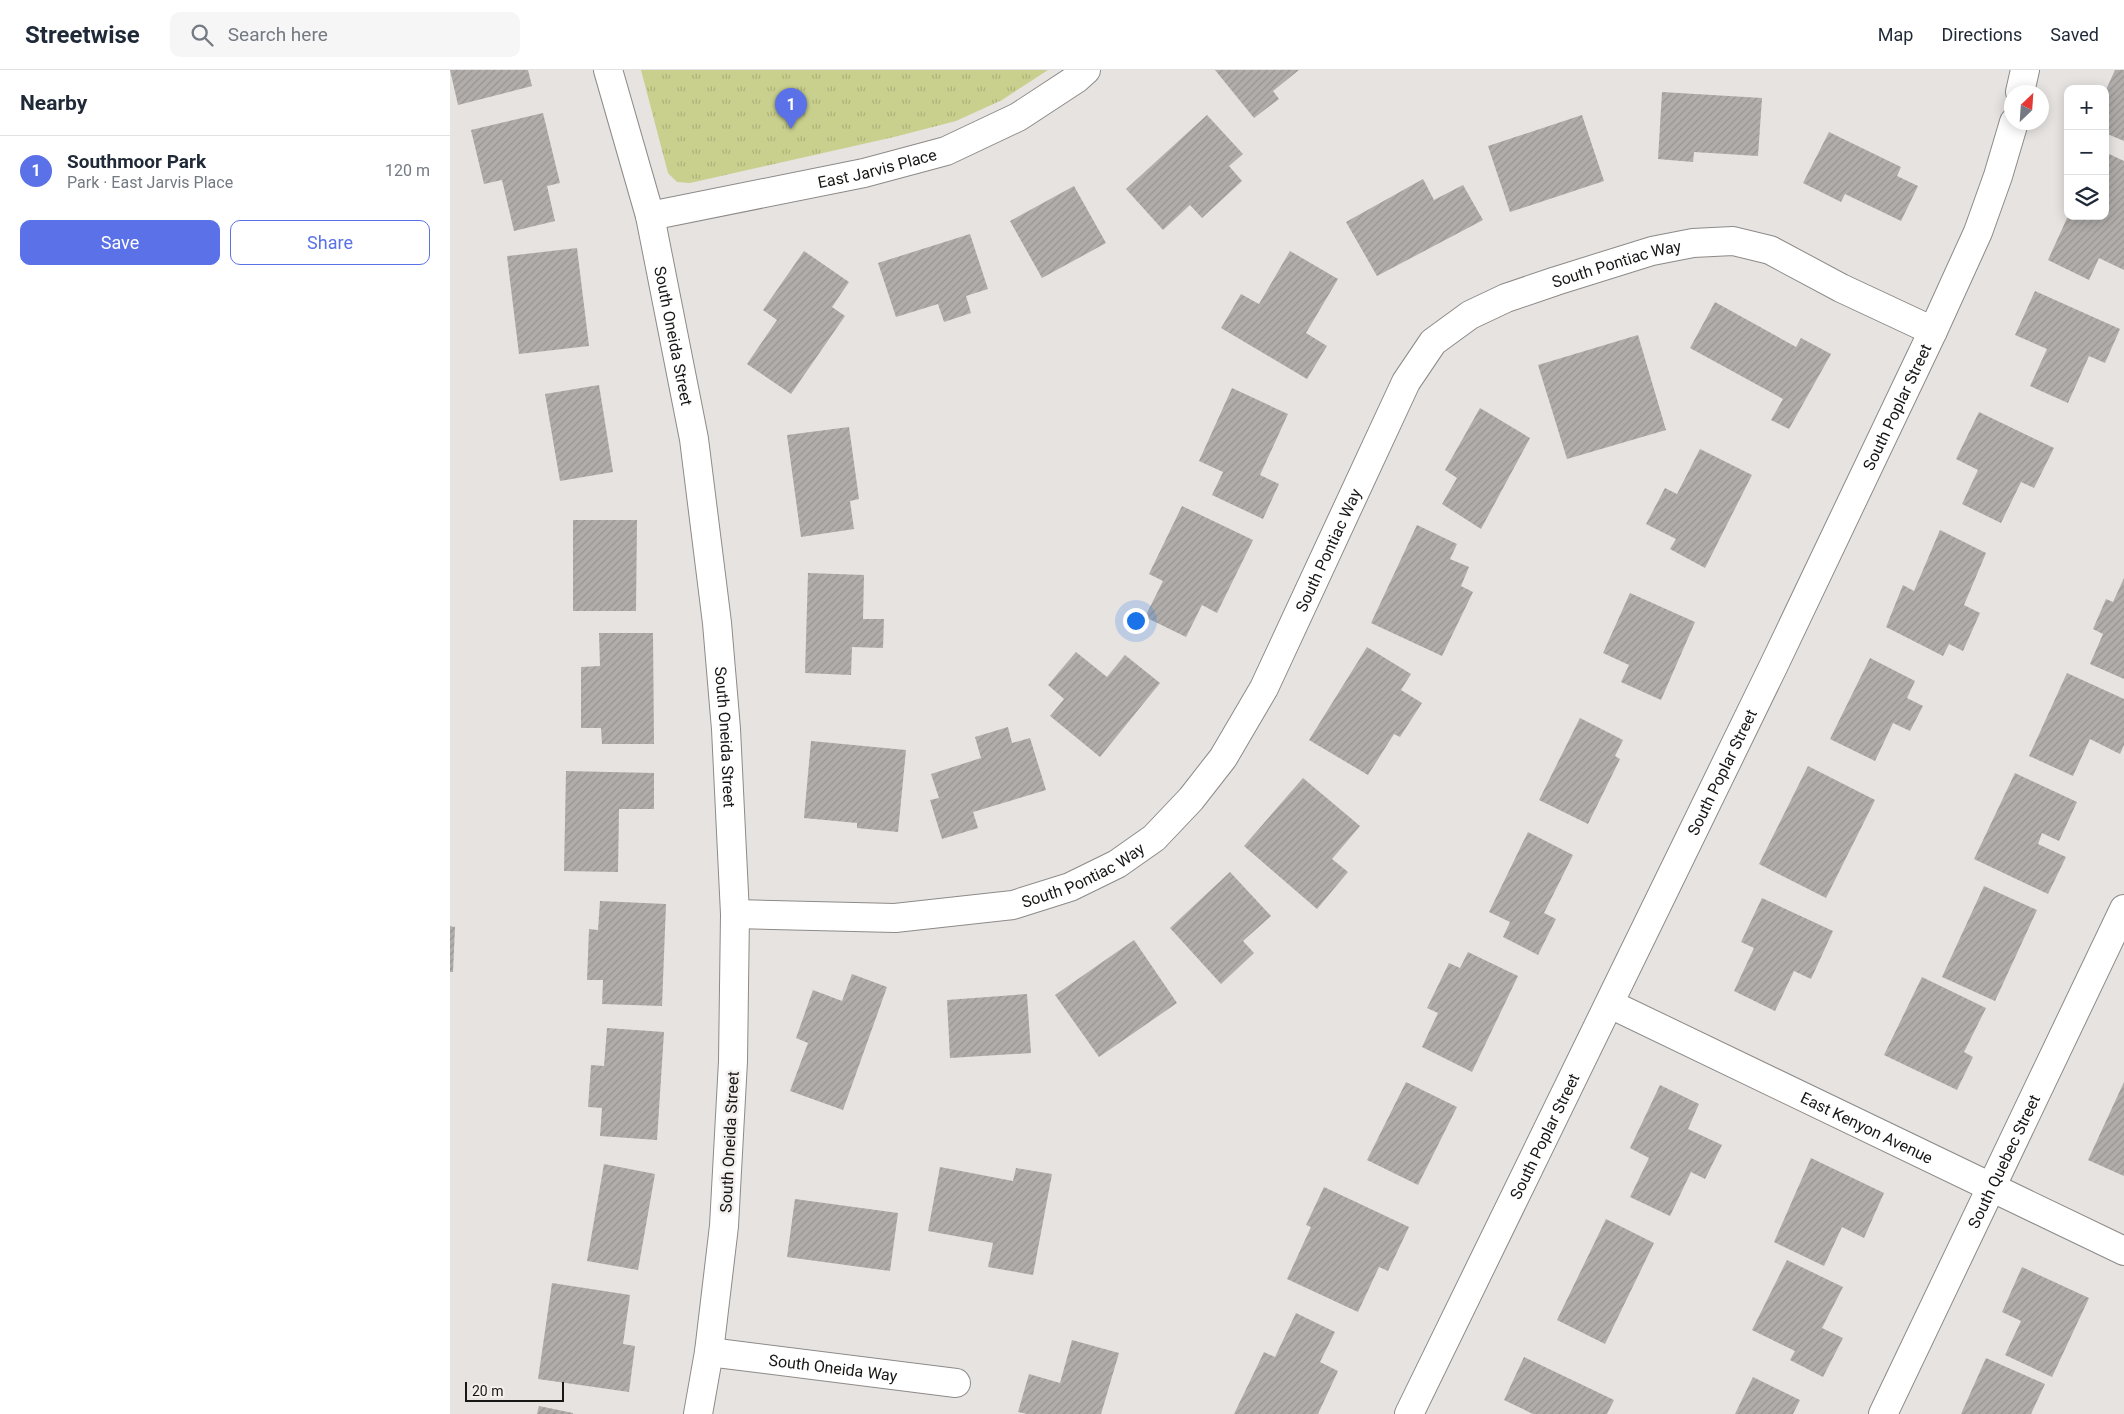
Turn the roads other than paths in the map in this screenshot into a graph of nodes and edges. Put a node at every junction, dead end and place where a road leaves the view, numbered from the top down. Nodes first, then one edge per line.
1 (608, 70) edge
2 (1086, 70) edge
3 (2025, 70) edge
4 (2022, 85) edge
5 (2012, 130) edge
6 (650, 216) junction
7 (1933, 331) junction
8 (2124, 909) edge
9 (735, 914) junction
10 (1610, 1004) junction
11 (1993, 1187) junction
12 (2124, 1251) edge
13 (709, 1352) junction
14 (956, 1383) dead end
15 (698, 1414) edge
16 (1409, 1414) edge
17 (1883, 1414) edge

1 - 6 street, South Oneida Street
2 - 6 street, East Jarvis Place
3 - 4 street
5 - 7 street, South Poplar Street
6 - 9 street, South Oneida Street
7 - 9 street, South Pontiac Way
7 - 10 street, South Poplar Street
8 - 11 street, South Quebec Street
9 - 13 street, South Oneida Street
10 - 11 street, East Kenyon Avenue
10 - 16 street, South Poplar Street
11 - 12 street, East Kenyon Avenue
11 - 17 street, South Quebec Street
13 - 14 street, South Oneida Way
13 - 15 street, South Oneida Street

